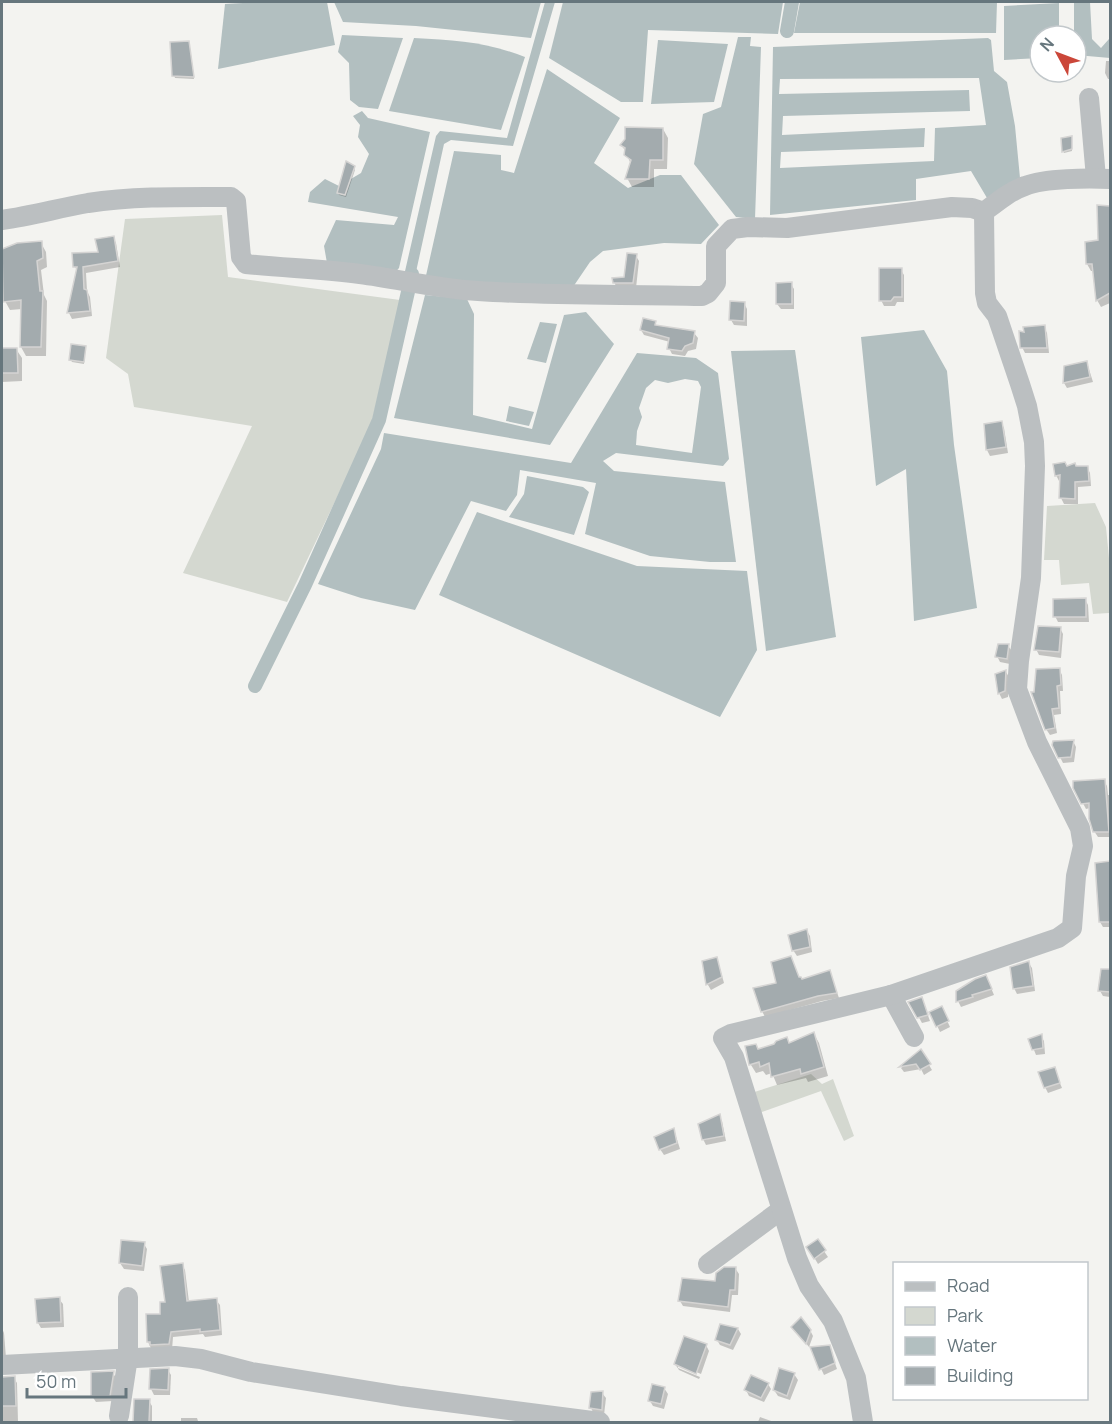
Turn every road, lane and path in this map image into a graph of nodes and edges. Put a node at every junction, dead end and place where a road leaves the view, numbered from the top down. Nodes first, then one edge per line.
1 (1089, 98) dead end
2 (1103, 179) edge
3 (984, 212) junction
4 (2, 220) edge
5 (891, 995) junction
6 (914, 1037) dead end
7 (781, 1210) junction
8 (708, 1264) dead end
9 (128, 1297) dead end
10 (128, 1357) junction
11 (2, 1365) edge
12 (119, 1416) dead end
13 (600, 1422) edge
14 (863, 1422) edge

1 - 2 street
2 - 3 street
3 - 4 street
3 - 5 street
5 - 6 street
5 - 7 street
7 - 8 street
7 - 14 street
9 - 10 street
10 - 11 street
10 - 12 street
10 - 13 street

